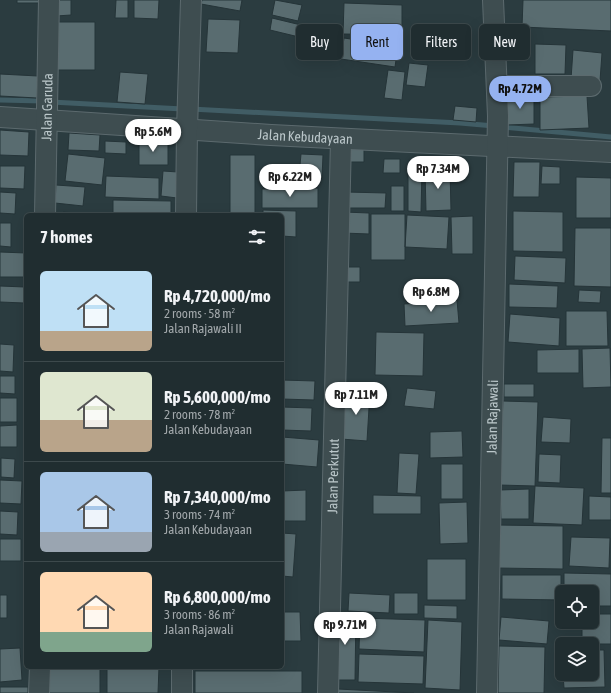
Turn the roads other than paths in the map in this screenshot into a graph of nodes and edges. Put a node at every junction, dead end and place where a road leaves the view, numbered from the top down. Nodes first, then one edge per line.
1 (49, 0) edge
2 (191, 0) edge
3 (493, 0) edge
4 (497, 86) junction
5 (591, 86) dead end
6 (0, 117) edge
7 (46, 117) junction
8 (187, 127) junction
9 (341, 139) junction
10 (498, 143) junction
11 (611, 152) edge
12 (45, 213) edge
13 (186, 213) edge
14 (40, 669) edge
15 (182, 669) edge
16 (39, 693) edge
17 (182, 693) edge
18 (328, 693) edge
19 (487, 693) edge

1 - 7 street, Jalan Garuda
2 - 8 street
3 - 4 street, Jalan Rajawali
4 - 5 street
4 - 10 street, Jalan Rajawali
6 - 7 street, Jalan Kebudayaan
7 - 8 street, Jalan Kebudayaan
7 - 12 street, Jalan Garuda
8 - 9 street, Jalan Kebudayaan
8 - 13 street
9 - 10 street, Jalan Kebudayaan
9 - 18 street, Jalan Perkutut
10 - 11 street, Jalan Kebudayaan
10 - 19 street, Jalan Rajawali
14 - 16 street
15 - 17 street

